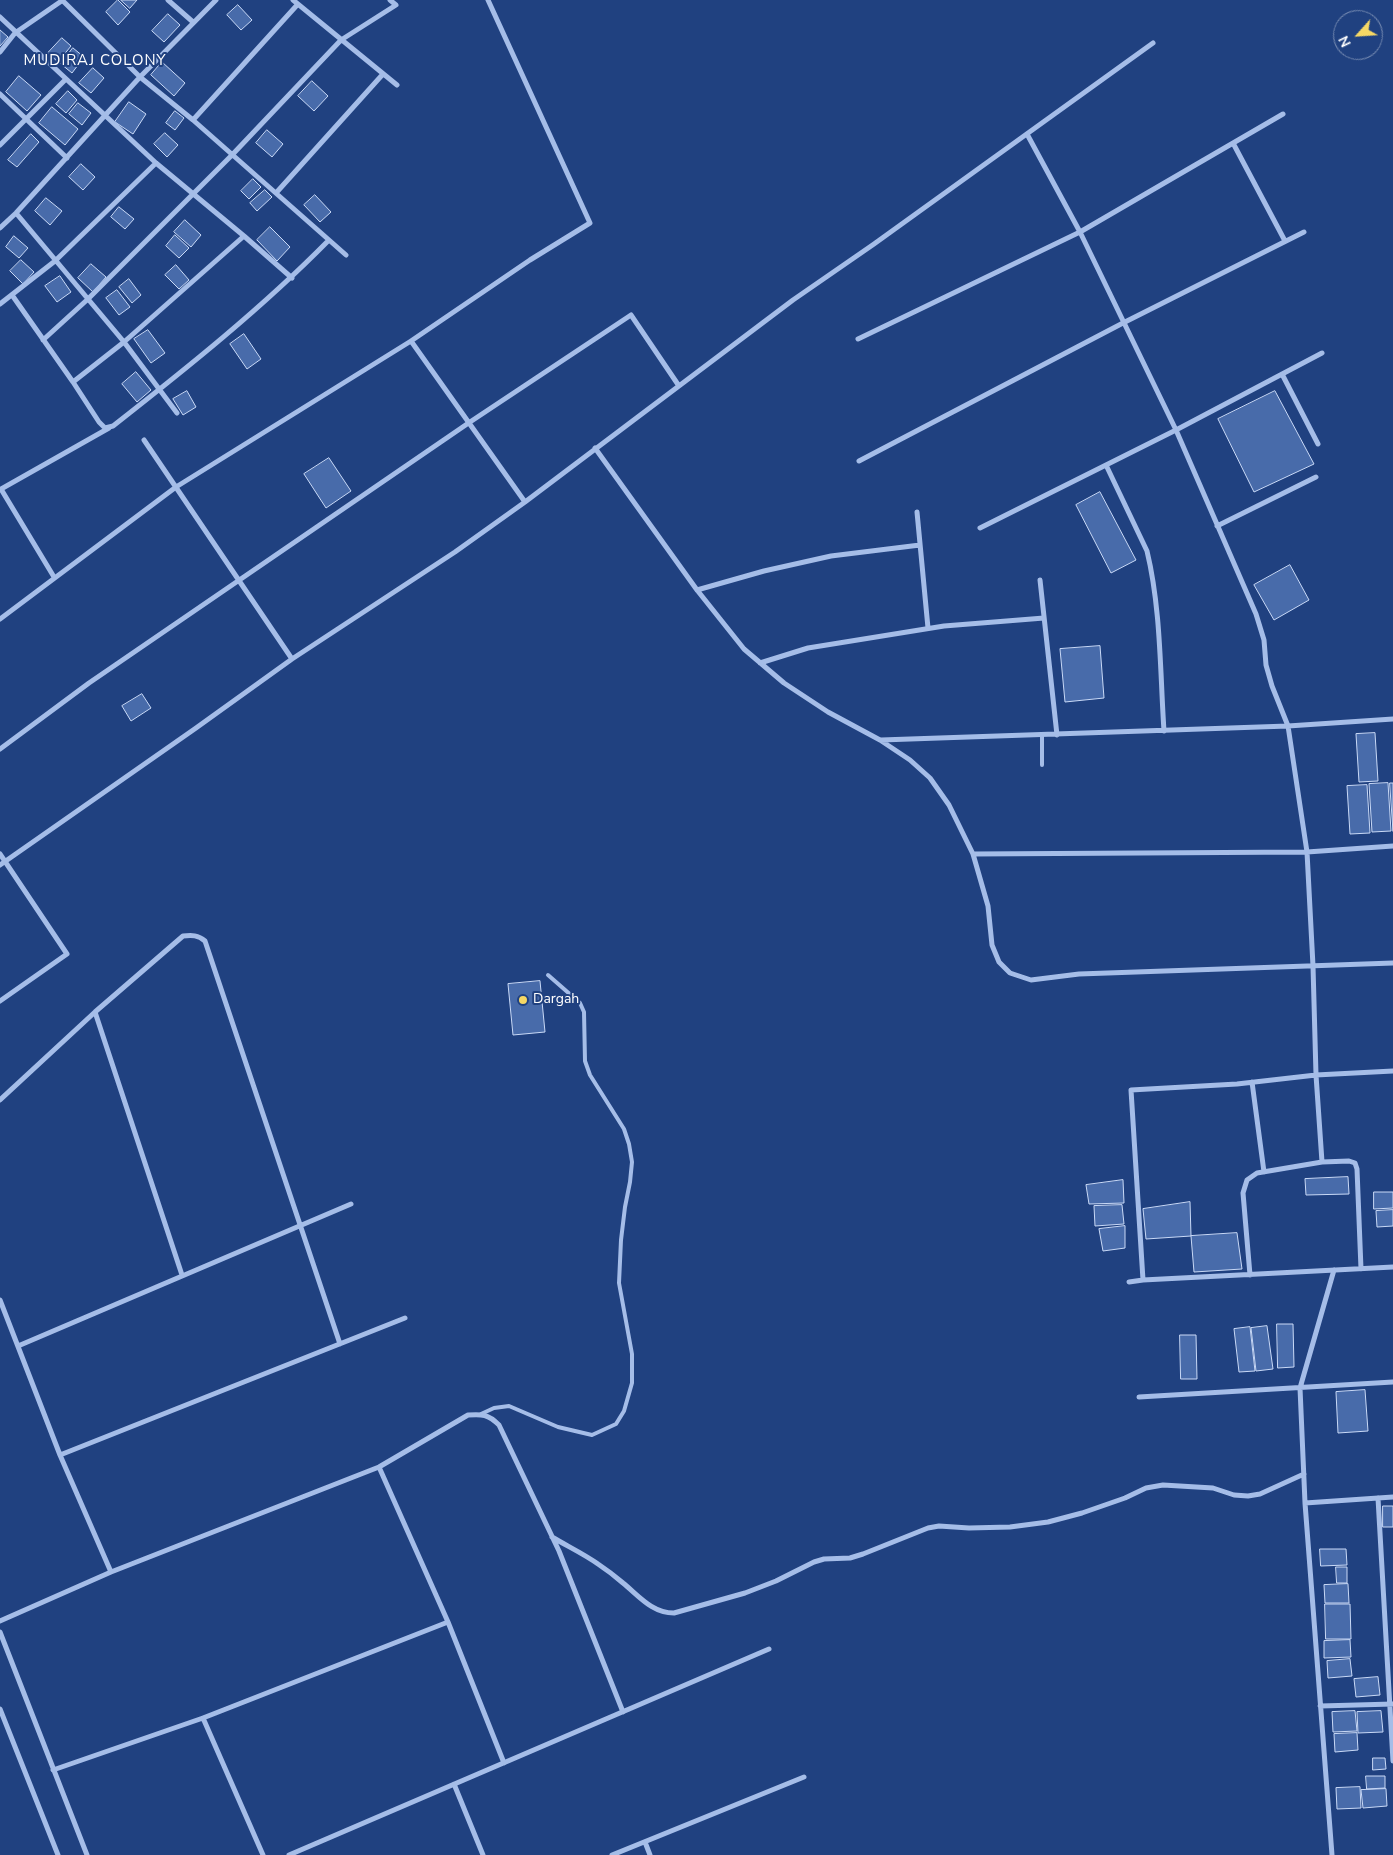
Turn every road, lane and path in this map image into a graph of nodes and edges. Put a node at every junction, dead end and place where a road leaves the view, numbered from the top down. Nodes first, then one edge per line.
1 (62, 0) edge
2 (168, 0) edge
3 (216, 0) edge
4 (293, 0) edge
5 (390, 0) edge
6 (488, 0) edge
7 (298, 4) junction
8 (0, 17) edge
9 (193, 22) junction
10 (15, 32) junction
11 (342, 40) junction
12 (1153, 43) dead end
13 (0, 52) edge
14 (383, 74) junction
15 (140, 76) junction
16 (66, 79) junction
17 (397, 86) dead end
18 (0, 94) edge
19 (105, 114) junction
20 (1283, 114) dead end
21 (27, 118) junction
22 (193, 120) junction
23 (1027, 134) junction
24 (1233, 143) junction
25 (0, 145) edge
26 (232, 154) junction
27 (67, 158) junction
28 (156, 163) junction
29 (193, 193) junction
30 (276, 193) junction
31 (16, 213) junction
32 (0, 228) edge
33 (1080, 232) junction
34 (1304, 232) dead end
35 (244, 236) junction
36 (328, 241) junction
37 (1286, 241) junction
38 (346, 255) dead end
39 (55, 260) junction
40 (292, 278) junction
41 (12, 295) junction
42 (88, 299) junction
43 (0, 304) edge
44 (1123, 323) junction
45 (858, 339) dead end
46 (43, 340) junction
47 (411, 341) junction
48 (124, 342) junction
49 (1322, 353) dead end
50 (1282, 374) junction
51 (73, 382) junction
52 (679, 386) junction
53 (159, 390) junction
54 (177, 413) dead end
55 (470, 422) junction
56 (109, 428) junction
57 (1176, 430) junction
58 (144, 440) dead end
59 (1318, 444) dead end
60 (596, 448) junction
61 (859, 461) dead end
62 (1106, 465) junction
63 (1316, 477) dead end
64 (176, 487) junction
65 (525, 502) junction
66 (917, 512) dead end
67 (1217, 526) junction
68 (980, 528) dead end
69 (920, 545) junction
70 (54, 577) junction
71 (1040, 580) dead end
72 (239, 581) junction
73 (697, 590) junction
74 (1044, 618) junction
75 (0, 619) edge
76 (928, 628) junction
77 (292, 659) junction
78 (760, 663) junction
79 (1393, 719) edge
80 (1288, 726) junction
81 (1164, 731) junction
82 (1057, 735) junction
83 (1042, 736) junction
84 (880, 740) junction
85 (0, 749) edge
86 (1042, 765) dead end
87 (1393, 846) edge
88 (1306, 852) junction
89 (0, 854) edge
90 (973, 854) junction
91 (2, 863) edge
92 (1393, 963) edge
93 (1313, 966) junction
94 (548, 975) dead end
95 (0, 1001) edge
96 (95, 1012) junction
97 (1393, 1072) edge
98 (1316, 1075) junction
99 (1252, 1082) junction
100 (0, 1100) edge
101 (1322, 1162) junction
102 (1264, 1172) junction
103 (350, 1204) dead end
104 (300, 1224) junction
105 (1393, 1267) edge
106 (1361, 1269) junction
107 (1334, 1270) junction
108 (182, 1275) junction
109 (1250, 1275) junction
110 (1142, 1280) junction
111 (1129, 1282) dead end
112 (0, 1300) edge
113 (405, 1318) dead end
114 (340, 1344) junction
115 (18, 1346) junction
116 (1393, 1382) edge
117 (1300, 1388) junction
118 (1139, 1397) dead end
119 (481, 1414) junction
120 (60, 1455) junction
121 (379, 1467) junction
122 (1304, 1474) junction
123 (1393, 1497) edge
124 (1378, 1498) junction
125 (1305, 1502) junction
126 (552, 1537) junction
127 (110, 1572) junction
128 (0, 1621) edge
129 (448, 1622) junction
130 (0, 1632) edge
131 (769, 1649) dead end
132 (1391, 1704) edge
133 (1320, 1706) junction
134 (0, 1709) edge
135 (623, 1712) junction
136 (203, 1718) junction
137 (1393, 1761) edge
138 (504, 1763) junction
139 (53, 1770) junction
140 (804, 1777) dead end
141 (454, 1784) junction
142 (645, 1842) junction
143 (58, 1855) edge
144 (87, 1855) edge
145 (263, 1855) edge
146 (289, 1855) edge
147 (483, 1855) edge
148 (612, 1855) edge
149 (650, 1855) edge
150 (1332, 1855) edge

1 - 10 street
1 - 15 street
2 - 9 street
3 - 9 street
4 - 7 street
5 - 11 street
6 - 47 street
7 - 11 street
7 - 22 street
8 - 10 street
9 - 15 street
10 - 13 street
10 - 16 street
11 - 14 street
11 - 26 street
12 - 23 street
14 - 17 street
14 - 30 street
15 - 19 street
15 - 22 street
16 - 19 street
16 - 21 street
18 - 21 street
19 - 27 street
19 - 28 street
20 - 24 street
21 - 25 street
21 - 27 street
22 - 26 street
23 - 33 street
23 - 52 street
24 - 33 street
24 - 37 street
26 - 29 street
26 - 30 street
27 - 31 street
28 - 29 street
28 - 39 street
29 - 35 street
29 - 42 street
30 - 36 street
31 - 32 street
31 - 39 street
33 - 44 street
33 - 45 street
34 - 37 street
35 - 40 street
35 - 48 street
36 - 38 street
36 - 40 street
37 - 44 street
39 - 41 street
39 - 42 street
40 - 53 street
41 - 43 street
41 - 46 street
42 - 46 street
42 - 48 street
44 - 57 street
44 - 61 street
46 - 51 street
47 - 55 street
47 - 64 street
48 - 51 street
48 - 53 street
49 - 50 street
50 - 57 street
50 - 59 street
51 - 56 street
52 - 55 street
52 - 60 street
53 - 54 street
53 - 56 street
55 - 65 street
55 - 72 street
56 - 70 street
57 - 62 street
57 - 67 street
58 - 64 street
60 - 65 street
60 - 73 street
62 - 68 street
62 - 81 street
63 - 67 street
64 - 70 street
64 - 72 street
65 - 77 street
66 - 69 street
67 - 80 street
69 - 73 street
69 - 76 street
70 - 75 street
71 - 74 street
72 - 77 street
72 - 85 street
73 - 78 street
74 - 76 street
74 - 82 street
76 - 78 street
77 - 91 street
78 - 84 street
79 - 80 street
80 - 81 street
80 - 88 street
81 - 82 street
82 - 83 street
83 - 84 street
83 - 86 lane
84 - 90 street
87 - 88 street
88 - 90 street
88 - 93 street
89 - 91 street
90 - 93 street
91 - 95 street
92 - 93 street
93 - 98 street
94 - 119 lane
96 - 100 street
96 - 104 street
96 - 108 street
97 - 98 street
98 - 99 street
98 - 101 street
99 - 102 street
99 - 110 street
101 - 102 street
101 - 106 street
102 - 109 street
103 - 104 street
104 - 108 street
104 - 114 street
105 - 106 street
106 - 107 street
107 - 109 street
107 - 117 street
108 - 115 street
109 - 110 street
110 - 111 street
112 - 115 street
113 - 114 street
114 - 120 street
115 - 120 street
116 - 117 street
117 - 118 street
117 - 122 street
119 - 121 street
119 - 126 street
120 - 127 street
121 - 127 street
121 - 129 street
122 - 125 street
122 - 126 street
123 - 124 street
124 - 125 street
124 - 132 street
125 - 133 street
126 - 135 street
127 - 128 street
129 - 136 street
129 - 138 street
130 - 139 street
131 - 135 street
132 - 133 street
132 - 137 street
133 - 150 street
134 - 143 street
135 - 138 street
136 - 139 street
136 - 145 street
138 - 141 street
139 - 144 street
140 - 142 street
141 - 146 street
141 - 147 street
142 - 148 street
142 - 149 street

